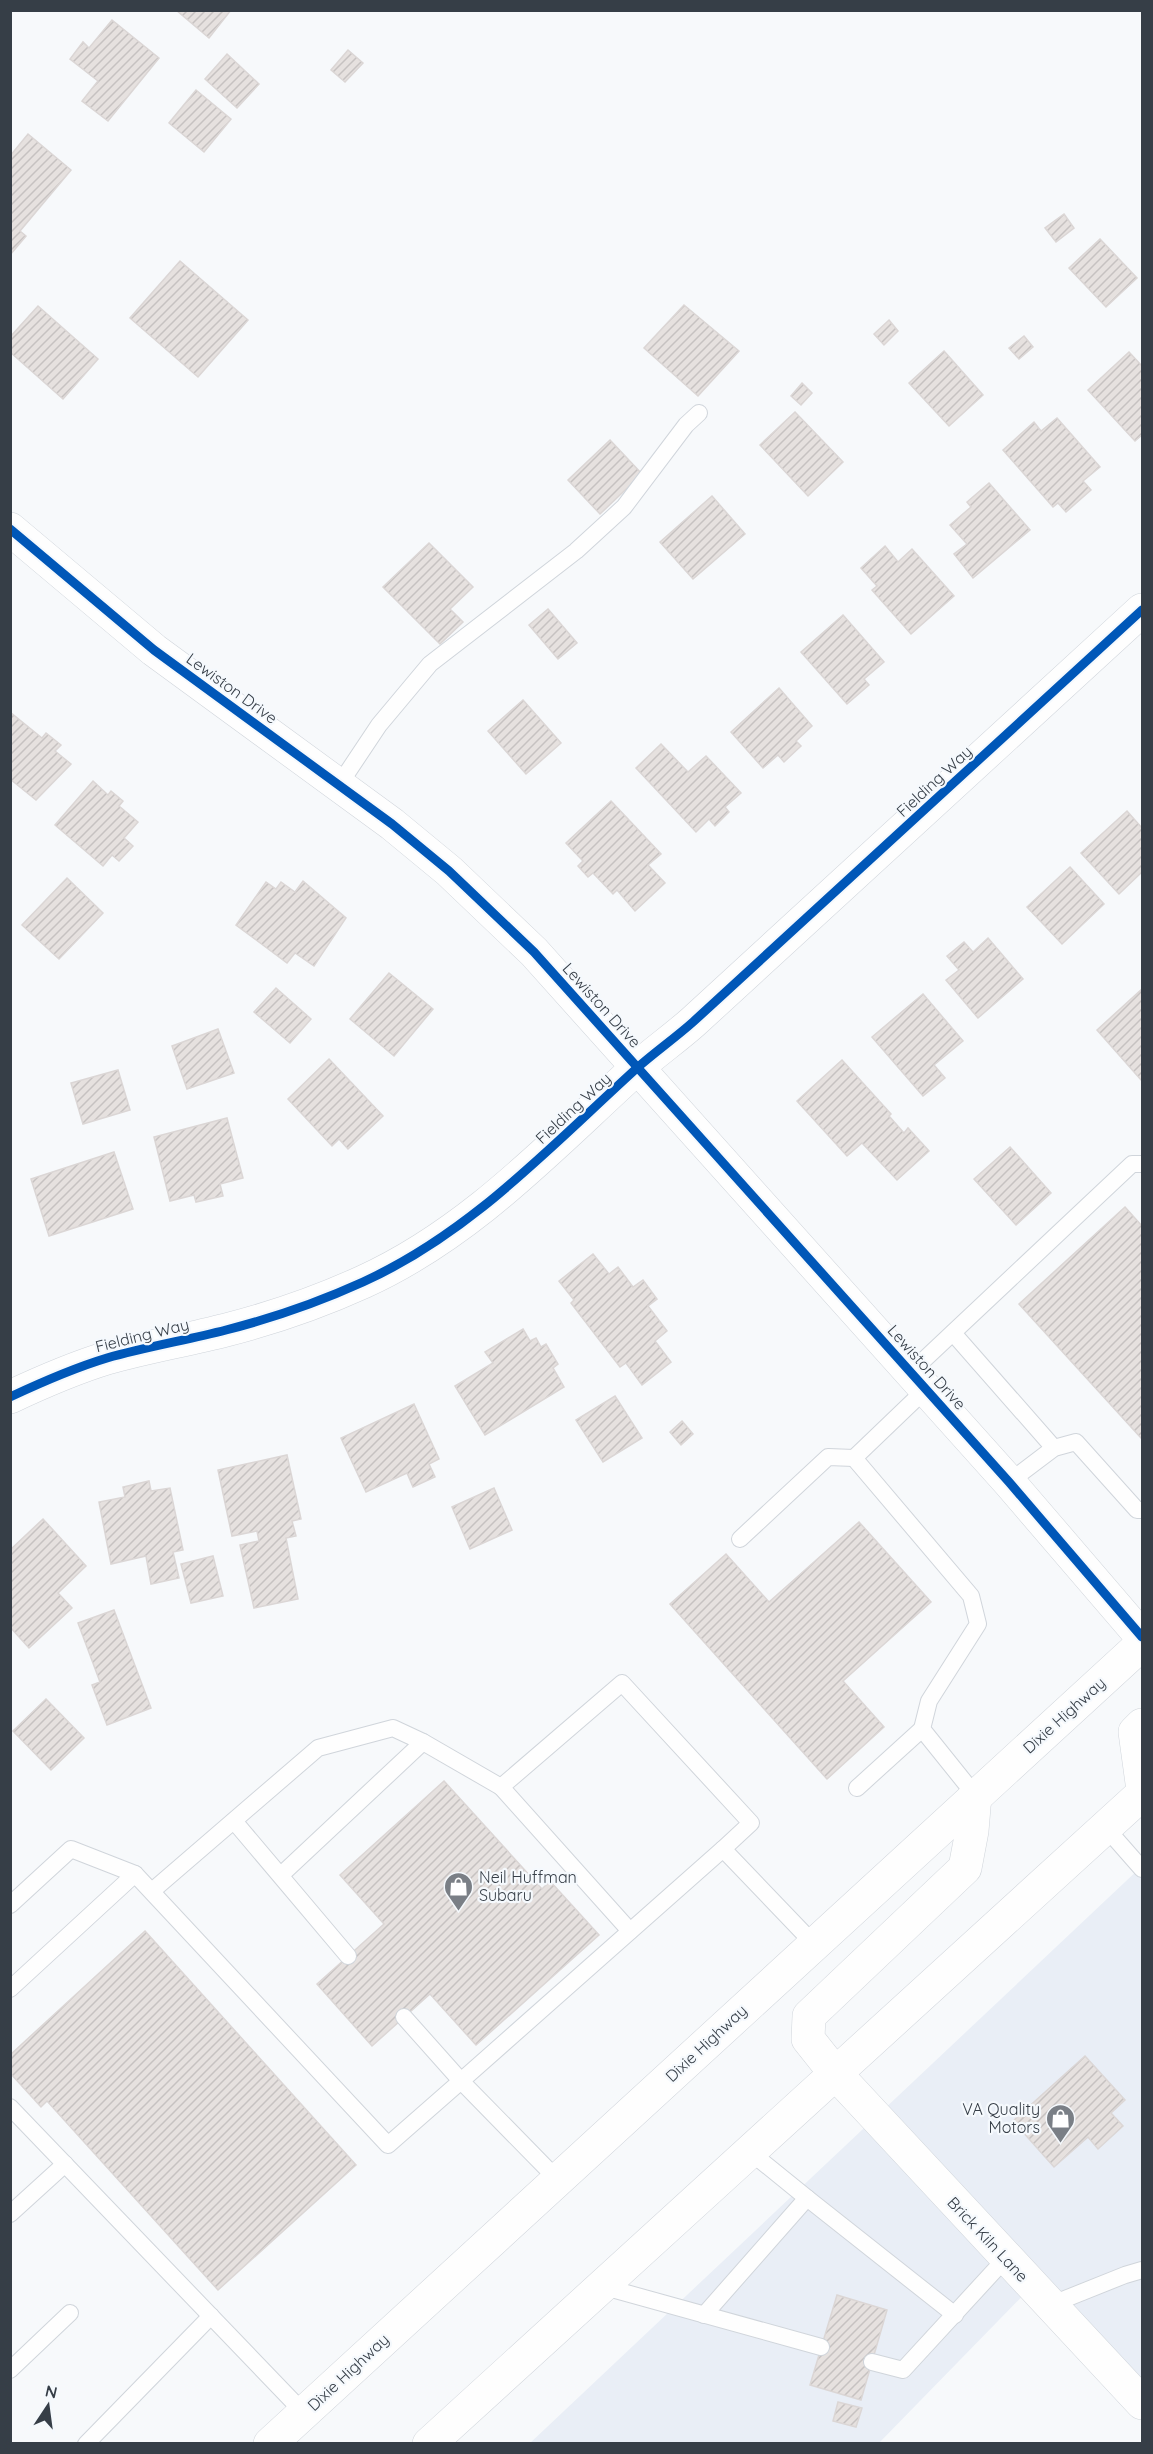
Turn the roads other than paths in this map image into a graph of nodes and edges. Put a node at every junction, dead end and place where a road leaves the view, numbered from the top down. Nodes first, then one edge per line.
1 (699, 413) dead end
2 (10, 530) edge
3 (1143, 610) edge
4 (339, 785) junction
5 (638, 1068) junction
6 (1143, 1164) edge
7 (953, 1333) junction
8 (919, 1380) junction
9 (10, 1397) edge
10 (1054, 1448) junction
11 (854, 1458) junction
12 (1009, 1482) junction
13 (1143, 1510) edge
14 (740, 1539) dead end
15 (1143, 1637) edge
16 (1143, 1644) edge
17 (1143, 1725) edge
18 (922, 1729) junction
19 (423, 1742) junction
20 (1143, 1783) edge
21 (501, 1787) junction
22 (857, 1788) dead end
23 (1143, 1794) edge
24 (975, 1796) junction
25 (234, 1821) junction
26 (1106, 1828) junction
27 (723, 1849) junction
28 (1143, 1869) edge
29 (135, 1874) junction
30 (282, 1875) junction
31 (152, 1891) junction
32 (10, 1905) edge
33 (630, 1931) junction
34 (814, 1944) junction
35 (348, 1956) dead end
36 (10, 1989) edge
37 (404, 2017) dead end
38 (835, 2073) junction
39 (460, 2081) junction
40 (10, 2107) edge
41 (749, 2151) junction
42 (65, 2164) junction
43 (557, 2179) junction
44 (807, 2198) junction
45 (10, 2214) edge
46 (1006, 2258) junction
47 (1143, 2270) edge
48 (601, 2286) junction
49 (1050, 2305) junction
50 (70, 2313) dead end
51 (704, 2315) junction
52 (955, 2315) junction
53 (211, 2316) junction
54 (821, 2347) dead end
55 (872, 2362) dead end
56 (10, 2370) edge
57 (1143, 2403) edge
58 (304, 2413) junction
59 (86, 2444) edge
60 (270, 2444) edge
61 (429, 2444) edge

1 - 4 lane
2 - 4 street, Lewiston Drive
3 - 5 street, Fielding Way
4 - 5 street, Lewiston Drive
5 - 8 street, Lewiston Drive
5 - 9 street, Fielding Way
6 - 7 lane
7 - 8 lane
7 - 10 lane
8 - 11 lane
8 - 12 street, Lewiston Drive
10 - 12 lane
10 - 13 lane
11 - 14 lane
11 - 18 lane
12 - 15 street, Lewiston Drive
16 - 24 street, Dixie Highway
17 - 20 street
18 - 22 lane
18 - 24 lane
19 - 21 lane
19 - 25 lane
19 - 30 lane
21 - 27 lane
21 - 33 lane
23 - 26 street
24 - 34 street, Dixie Highway
24 - 38 street, Brick Kiln Lane
25 - 30 lane
25 - 31 lane
26 - 28 lane
26 - 38 street
27 - 33 lane
27 - 34 lane
29 - 31 lane
29 - 32 lane
29 - 36 lane
30 - 35 lane
31 - 39 lane
33 - 39 lane
34 - 43 street, Dixie Highway
37 - 39 lane
38 - 41 street
38 - 46 street, Brick Kiln Lane
39 - 43 lane
40 - 42 lane
41 - 44 lane
41 - 48 street
42 - 45 lane
42 - 53 lane
43 - 58 street, Dixie Highway
44 - 51 lane
44 - 52 lane
46 - 49 street, Brick Kiln Lane
46 - 52 lane
47 - 49 lane
48 - 51 lane
48 - 61 street
49 - 57 street, Brick Kiln Lane
50 - 56 lane
51 - 54 lane
52 - 55 lane
53 - 58 lane
53 - 59 lane
58 - 60 street, Dixie Highway

